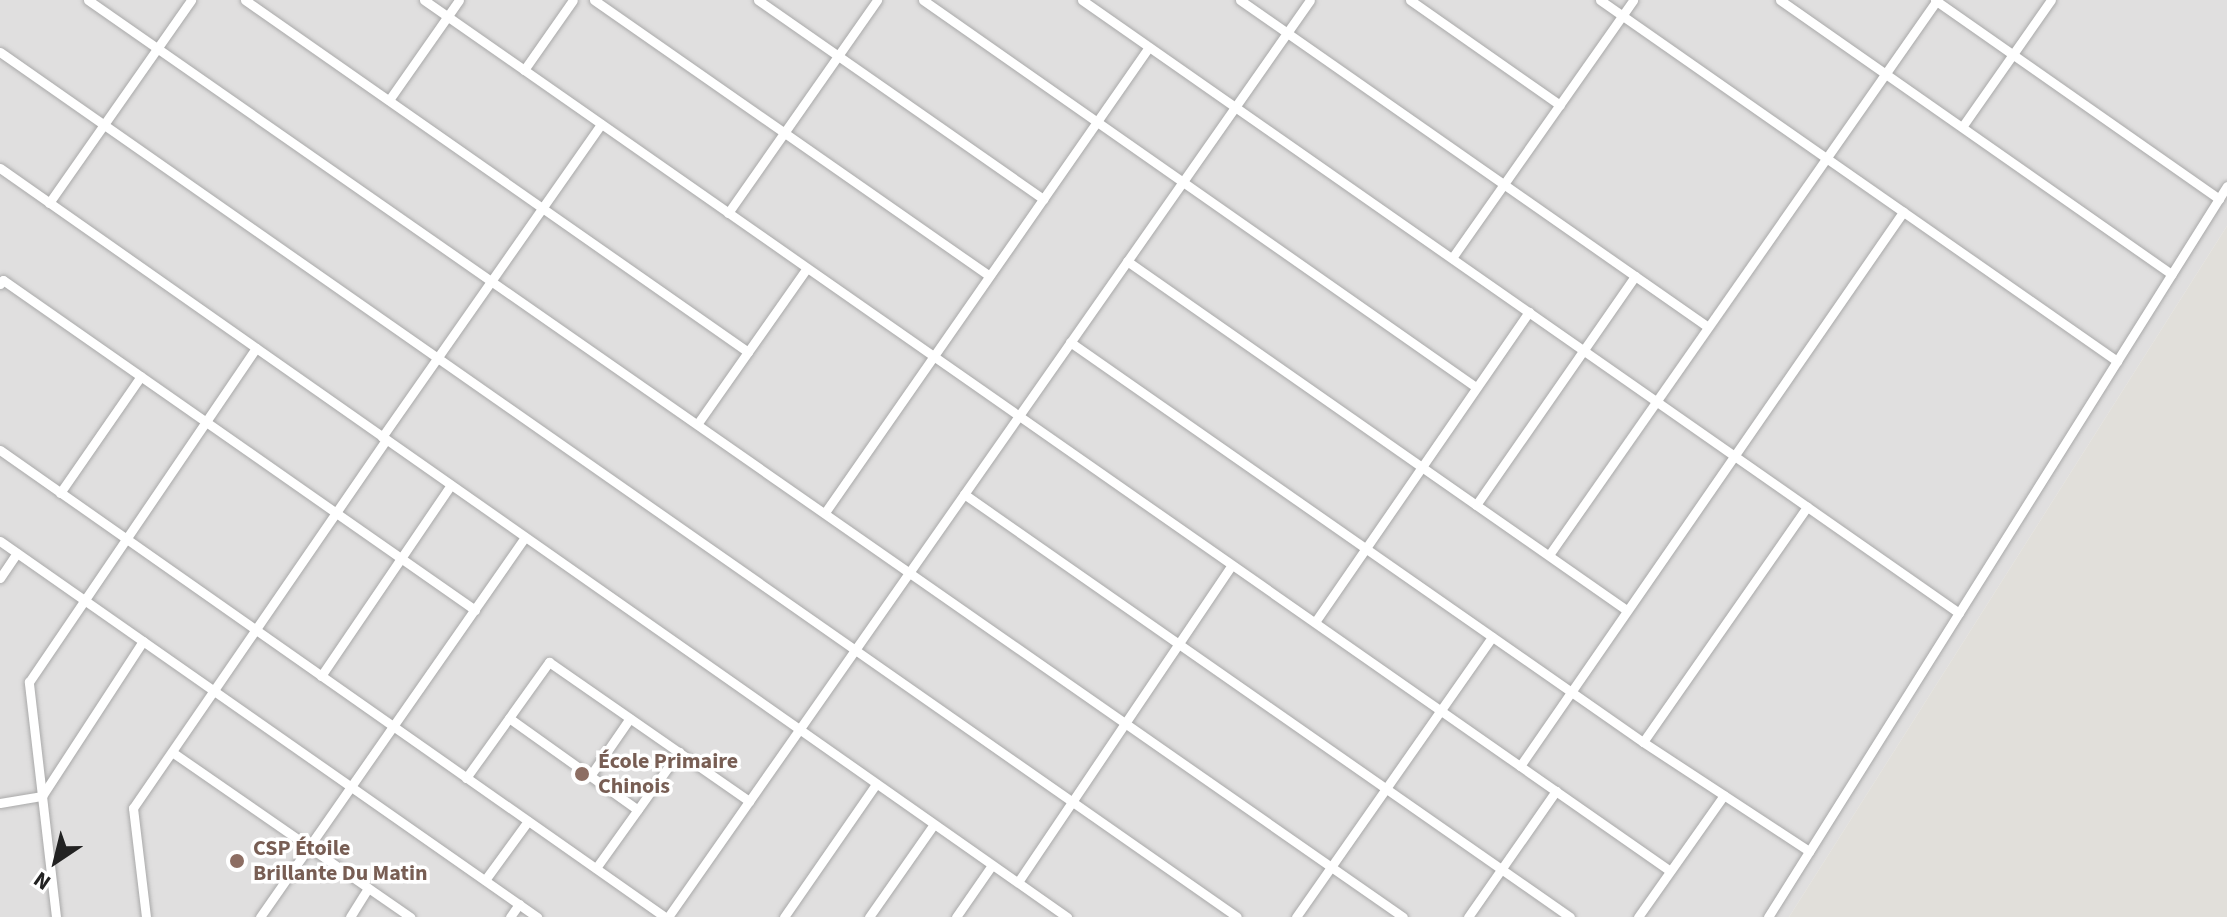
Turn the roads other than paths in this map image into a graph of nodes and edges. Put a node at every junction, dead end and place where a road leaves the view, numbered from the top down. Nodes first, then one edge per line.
1 (88, 0) edge
2 (191, 0) edge
3 (245, 0) edge
4 (424, 0) edge
5 (459, 0) edge
6 (573, 0) edge
7 (594, 0) edge
8 (877, 0) edge
9 (923, 0) edge
10 (1082, 0) edge
11 (1240, 0) edge
12 (1310, 0) edge
13 (1410, 0) edge
14 (1600, 0) edge
15 (1633, 0) edge
16 (1780, 0) edge
17 (1936, 0) edge
18 (2051, 0) edge
19 (760, 1) edge
20 (1622, 15) junction
21 (448, 16) junction
22 (1287, 33) junction
23 (1149, 47) junction
24 (157, 48) junction
25 (0, 52) edge
26 (2013, 55) junction
27 (838, 56) junction
28 (524, 70) junction
29 (1886, 74) junction
30 (389, 100) junction
31 (1560, 105) junction
32 (1235, 107) junction
33 (1097, 121) junction
34 (601, 124) junction
35 (104, 125) junction
36 (1962, 127) junction
37 (784, 133) junction
38 (1826, 158) junction
39 (0, 168) edge
40 (1183, 181) junction
41 (1504, 185) junction
42 (2227, 186) edge
43 (1043, 199) junction
44 (2219, 199) junction
45 (49, 203) junction
46 (542, 208) junction
47 (1903, 212) junction
48 (728, 213) junction
49 (1452, 258) junction
50 (1127, 261) junction
51 (807, 268) junction
52 (2172, 274) junction
53 (989, 276) junction
54 (1635, 276) junction
55 (490, 282) junction
56 (0, 284) edge
57 (1529, 312) junction
58 (1708, 327) junction
59 (1070, 342) junction
60 (256, 348) junction
61 (1583, 350) junction
62 (748, 352) junction
63 (933, 356) junction
64 (437, 358) junction
65 (2117, 361) junction
66 (141, 376) junction
67 (1476, 387) junction
68 (1656, 401) junction
69 (1019, 416) junction
70 (206, 422) junction
71 (698, 423) junction
72 (384, 438) junction
73 (0, 450) edge
74 (1733, 455) junction
75 (1421, 466) junction
76 (451, 485) junction
77 (60, 493) junction
78 (964, 494) junction
79 (1476, 505) junction
80 (1807, 507) junction
81 (826, 511) junction
82 (337, 513) junction
83 (525, 537) junction
84 (126, 539) junction
85 (0, 541) edge
86 (1365, 548) junction
87 (17, 553) junction
88 (1549, 555) junction
89 (401, 558) junction
90 (1232, 565) junction
91 (908, 574) junction
92 (0, 578) edge
93 (85, 600) junction
94 (1625, 609) junction
95 (475, 610) junction
96 (1959, 613) junction
97 (1315, 622) junction
98 (256, 630) junction
99 (1492, 637) junction
100 (143, 641) junction
101 (1179, 645) junction
102 (855, 650) junction
103 (321, 676) junction
104 (1568, 690) junction
105 (214, 691) junction
106 (1441, 711) junction
107 (509, 718) junction
108 (630, 718) junction
109 (1124, 725) junction
110 (393, 726) junction
111 (799, 730) junction
112 (1643, 742) junction
113 (172, 752) junction
114 (679, 752) junction
115 (1520, 766) junction
116 (590, 776) junction
117 (466, 778) junction
118 (876, 784) junction
119 (351, 786) junction
120 (1385, 789) junction
121 (1556, 791) junction
122 (1724, 795) junction
123 (42, 796) junction
124 (749, 801) junction
125 (1072, 802) junction
126 (0, 803) edge
127 (638, 810) junction
128 (528, 821) junction
129 (934, 824) junction
130 (308, 847) junction
131 (1809, 851) junction
132 (992, 865) junction
133 (1331, 867) junction
134 (596, 868) junction
135 (1501, 870) junction
136 (1670, 871) junction
137 (485, 880) junction
138 (1018, 882) junction
139 (368, 888) junction
140 (519, 904) junction
141 (1064, 916) edge
142 (56, 917) edge
143 (146, 917) edge
144 (260, 917) edge
145 (350, 917) edge
146 (410, 917) edge
147 (510, 917) edge
148 (537, 917) edge
149 (667, 917) edge
150 (784, 917) edge
151 (869, 917) edge
152 (956, 917) edge
153 (1237, 917) edge
154 (1296, 917) edge
155 (1403, 917) edge
156 (1468, 917) edge
157 (1570, 917) edge
158 (1638, 917) edge
159 (1768, 917) edge

1 - 24 street
2 - 24 street
3 - 30 street
4 - 21 street
5 - 21 street
6 - 28 street
7 - 37 street
8 - 27 street
9 - 33 street
10 - 23 street
11 - 22 street
12 - 22 street
13 - 31 street
14 - 20 street
15 - 20 street
16 - 29 street
17 - 26 street
17 - 29 street
18 - 26 street
19 - 27 street
20 - 31 street
20 - 38 street
21 - 28 street
21 - 30 street
22 - 32 street
22 - 41 street
23 - 32 street
23 - 33 street
24 - 35 street
24 - 55 street
25 - 35 street
26 - 36 street
26 - 44 street
27 - 37 street
27 - 43 street
28 - 34 street
29 - 36 street
29 - 38 street
30 - 46 street
31 - 41 street
32 - 40 street
32 - 49 street
33 - 40 street
33 - 43 street
34 - 46 street
34 - 48 street
35 - 45 street
35 - 64 street
36 - 52 street
37 - 48 street
37 - 53 street
38 - 47 street
38 - 58 street
39 - 45 street
40 - 50 street
40 - 67 street
41 - 49 street
41 - 54 street
42 - 44 street
43 - 53 street
44 - 52 street
45 - 60 street
46 - 55 street
46 - 62 street
47 - 65 street
47 - 74 street
48 - 51 street
49 - 57 street
50 - 59 street
50 - 75 street
51 - 62 street
51 - 63 street
52 - 65 street
53 - 63 street
54 - 58 street
54 - 61 street
55 - 64 street
55 - 71 street
56 - 66 street
57 - 61 street
57 - 67 street
58 - 68 street
59 - 69 street
59 - 86 street
60 - 70 street
60 - 72 street
61 - 68 street
61 - 79 street
62 - 71 street
63 - 69 street
63 - 81 street
64 - 72 street
64 - 102 street
65 - 96 street
66 - 70 street
66 - 77 street
67 - 75 street
68 - 74 street
68 - 88 street
69 - 78 street
69 - 90 street
70 - 82 street
70 - 84 street
71 - 81 street
72 - 76 street
72 - 82 street
73 - 77 street
74 - 80 street
74 - 94 street
75 - 79 street
75 - 86 street
76 - 83 street
76 - 89 street
77 - 84 street
78 - 91 street
78 - 101 street
79 - 88 street
80 - 96 street
80 - 112 street
81 - 91 street
82 - 89 street
82 - 98 street
83 - 95 street
83 - 111 street
84 - 93 street
84 - 98 street
85 - 87 street
86 - 97 street
86 - 99 street
87 - 92 street
87 - 93 street
88 - 94 street
89 - 95 street
89 - 103 street
90 - 97 street
90 - 101 street
91 - 102 street
91 - 109 street
93 - 100 street
93 - 123 street
94 - 104 street
95 - 110 street
96 - 131 street
97 - 106 street
98 - 103 street
98 - 105 street
99 - 104 street
99 - 106 street
100 - 105 street
100 - 123 street
101 - 109 street
101 - 120 street
102 - 111 street
102 - 125 street
103 - 110 street
104 - 112 street
104 - 115 street
105 - 113 street
105 - 119 street
106 - 115 street
106 - 120 street
107 - 108 street
107 - 116 street
107 - 117 street
108 - 114 street
108 - 116 street
109 - 125 street
109 - 133 street
110 - 117 street
110 - 119 street
111 - 118 street
111 - 124 street
112 - 122 street
113 - 130 street
113 - 143 street
114 - 124 street
114 - 127 street
115 - 121 street
116 - 127 street
117 - 128 street
118 - 129 street
118 - 150 street
119 - 130 street
119 - 137 street
120 - 133 street
120 - 135 street
121 - 135 street
121 - 136 street
122 - 131 street
122 - 136 street
123 - 126 street
123 - 142 street
124 - 149 street
125 - 138 street
125 - 153 street
127 - 134 street
128 - 134 street
128 - 137 street
129 - 132 street
129 - 151 street
130 - 139 street
130 - 144 street
131 - 159 street
132 - 138 street
132 - 152 street
133 - 154 street
133 - 155 street
134 - 149 street
135 - 156 street
135 - 157 street
136 - 158 street
137 - 140 street
138 - 141 street
139 - 145 street
139 - 146 street
140 - 147 street
140 - 148 street

